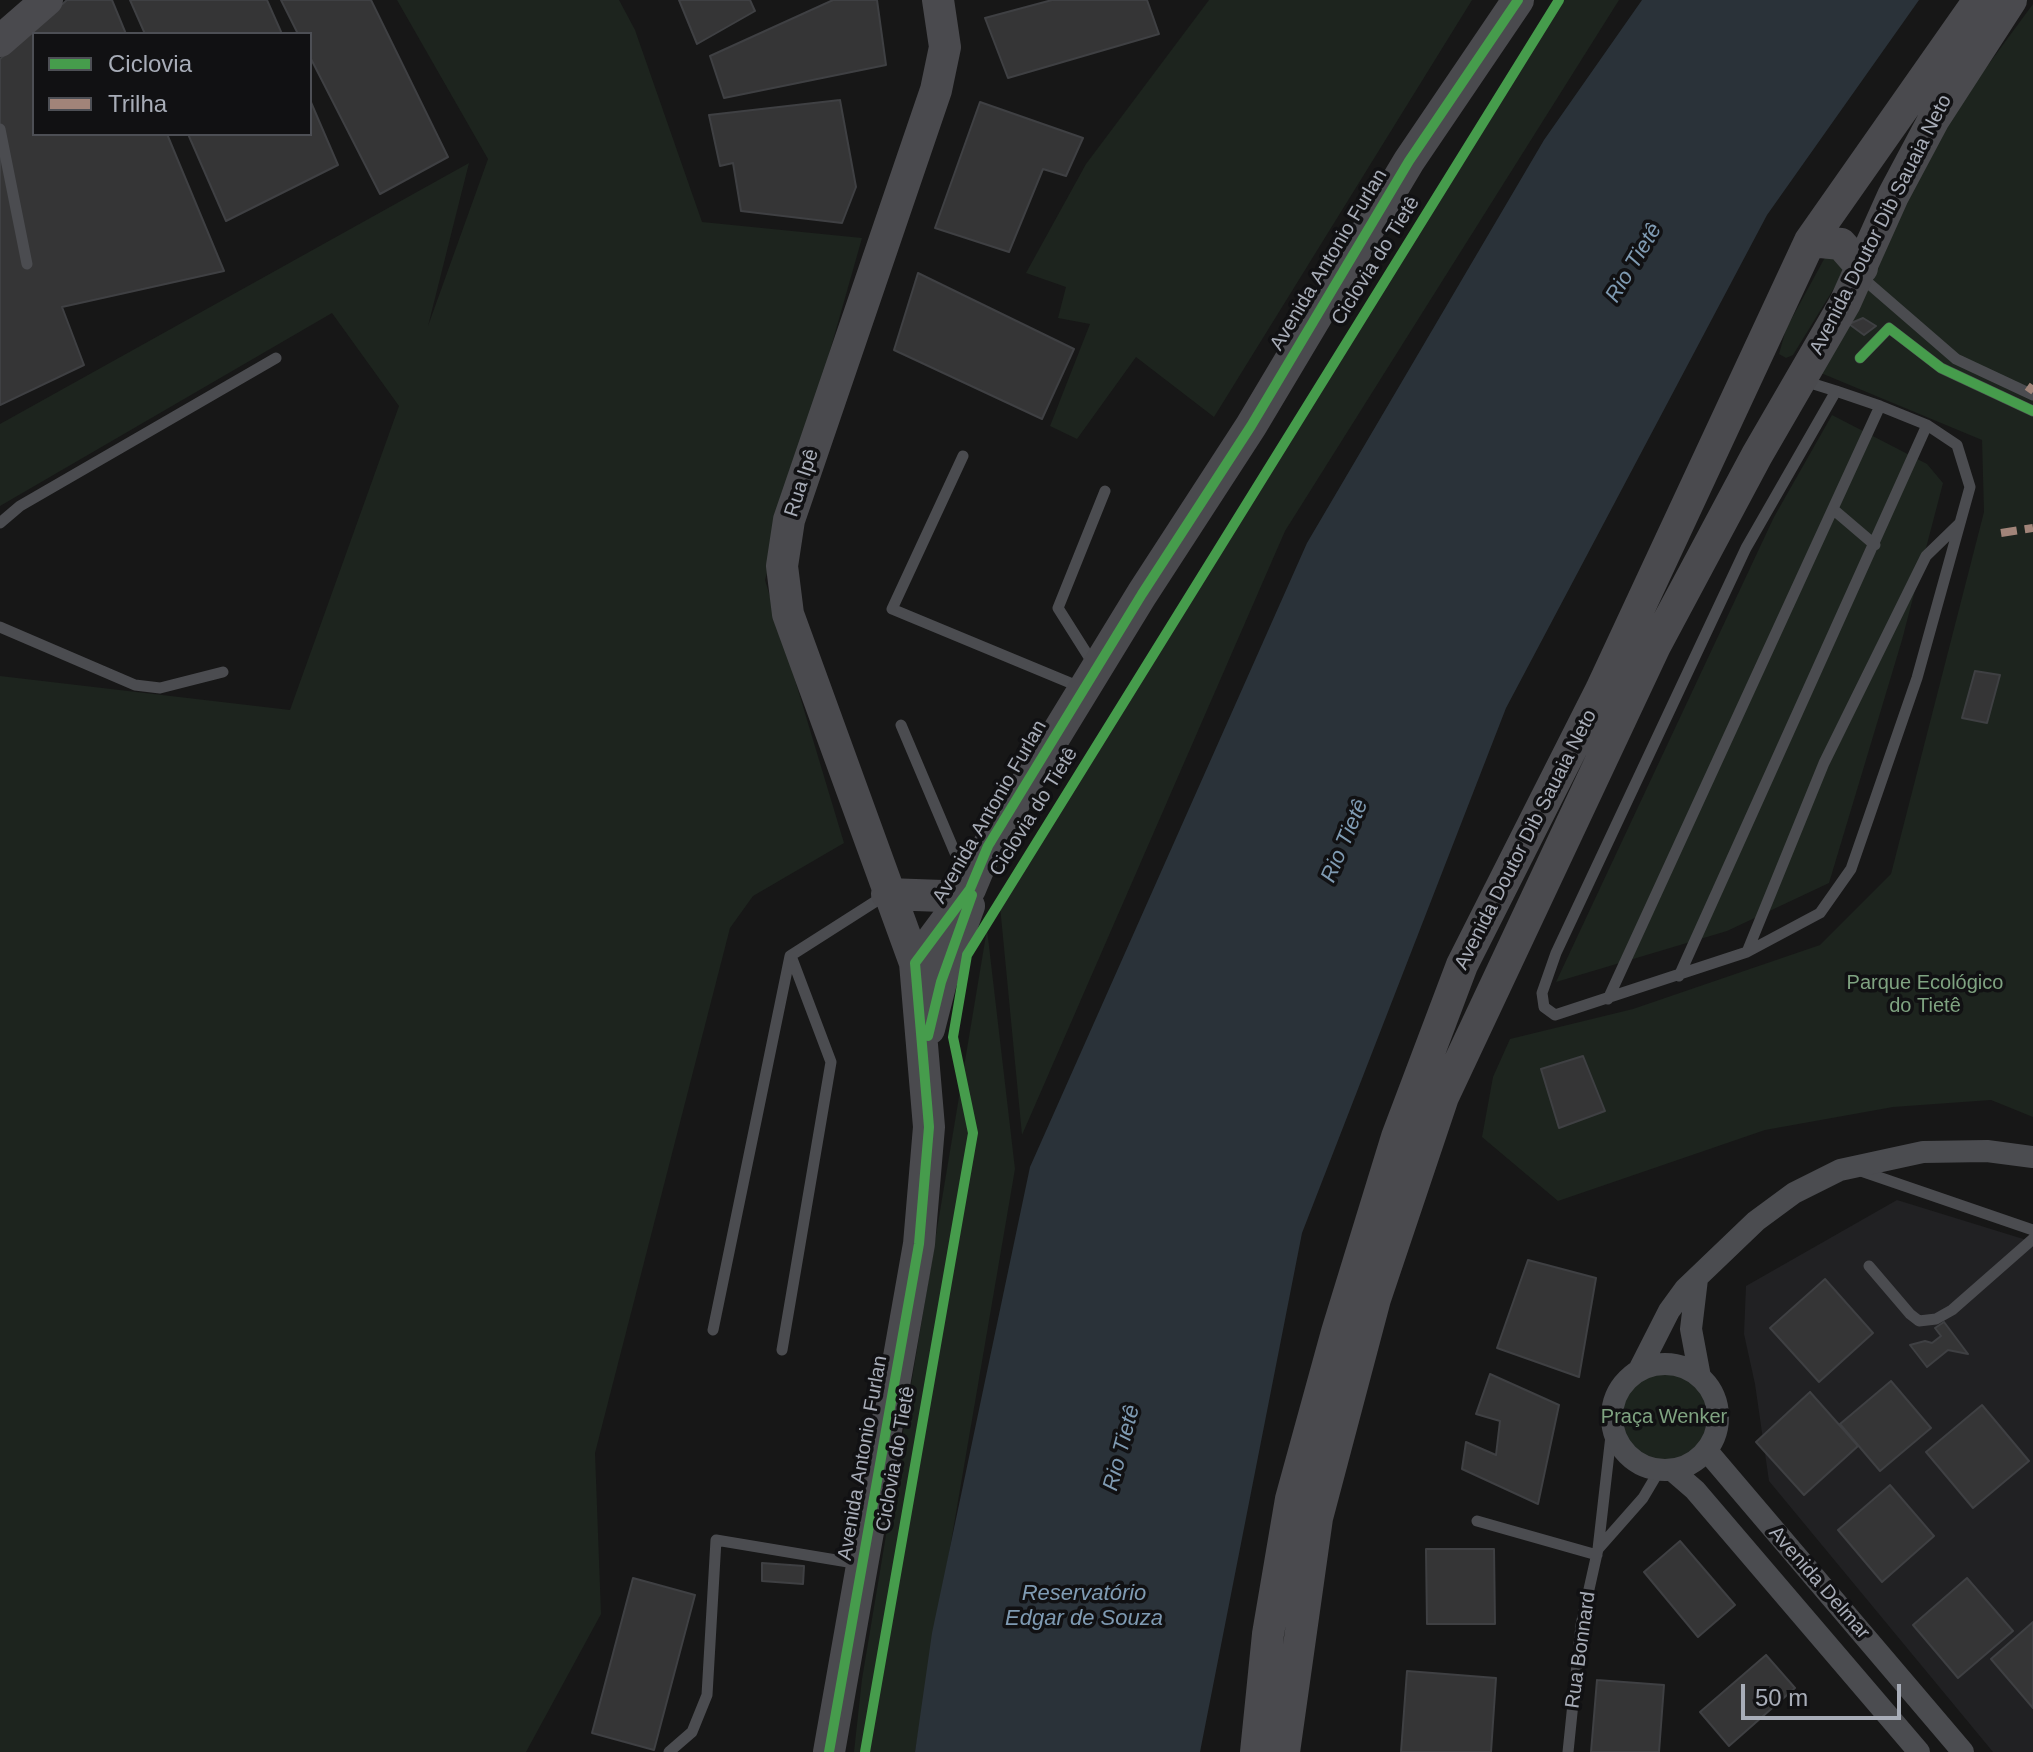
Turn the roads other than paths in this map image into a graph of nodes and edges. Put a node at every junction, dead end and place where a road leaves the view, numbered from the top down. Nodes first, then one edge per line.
1 (47, 0) edge
2 (938, 0) edge
3 (1518, 0) edge
4 (1979, 0) edge
5 (2011, 0) edge
6 (0, 41) edge
7 (0, 129) edge
8 (1810, 241) junction
9 (27, 264) dead end
10 (1860, 272) junction
11 (1755, 353) junction
12 (276, 358) dead end
13 (1860, 358) dead end
14 (1798, 382) junction
15 (1836, 391) junction
16 (2033, 395) edge
17 (1880, 406) junction
18 (2033, 411) edge
19 (1927, 425) junction
20 (963, 456) dead end
21 (1105, 491) dead end
22 (1834, 510) junction
23 (0, 523) edge
24 (1959, 524) junction
25 (1875, 545) junction
26 (0, 627) edge
27 (223, 672) dead end
28 (1090, 679) junction
29 (901, 725) dead end
30 (988, 846) junction
31 (970, 889) junction
32 (887, 894) junction
33 (1747, 952) junction
34 (790, 956) junction
35 (915, 963) junction
36 (1679, 976) junction
37 (1608, 999) junction
38 (925, 1048) junction
39 (2033, 1157) edge
40 (1850, 1167) junction
41 (2033, 1230) edge
42 (2033, 1239) edge
43 (1869, 1266) dead end
44 (1698, 1274) junction
45 (713, 1330) dead end
46 (782, 1350) dead end
47 (1639, 1370) junction
48 (1700, 1377) junction
49 (1612, 1427) junction
50 (1707, 1451) junction
51 (1666, 1471) junction
52 (1477, 1521) dead end
53 (1597, 1552) junction
54 (862, 1565) junction
55 (669, 1752) edge
56 (829, 1752) edge
57 (1256, 1752) edge
58 (1284, 1752) edge
59 (1568, 1752) edge
60 (1919, 1752) edge
61 (1963, 1752) edge

1 - 6 main road
2 - 32 main road, Rua Ipê
3 - 28 main road, Avenida Antonio Furlan
4 - 8 main road, Avenida Doutor Dib Sauaia Neto
5 - 10 main road, Avenida Doutor Dib Sauaia Neto
7 - 9 lane
8 - 10 main road
8 - 11 main road, Avenida Doutor Dib Sauaia Neto
10 - 14 main road, Avenida Doutor Dib Sauaia Neto
10 - 16 lane
11 - 14 main road
11 - 57 main road, Avenida Doutor Dib Sauaia Neto
12 - 23 lane
13 - 18 lane
14 - 15 lane
14 - 58 main road, Avenida Doutor Dib Sauaia Neto
15 - 17 lane
15 - 37 lane
17 - 19 lane
17 - 22 lane
19 - 24 lane
19 - 25 lane
20 - 28 lane
21 - 28 lane
22 - 25 lane
22 - 37 lane
24 - 33 lane
24 - 33 lane
25 - 36 lane
26 - 27 lane
28 - 30 main road, Avenida Antonio Furlan
29 - 31 lane
30 - 31 main road, Avenida Antonio Furlan
30 - 38 main road
31 - 32 main road
31 - 35 main road, Avenida Antonio Furlan
32 - 34 lane
32 - 35 main road, Rua Ipê
33 - 36 lane
34 - 45 lane
34 - 46 lane
35 - 38 main road, Avenida Antonio Furlan
36 - 37 lane
38 - 54 main road, Avenida Antonio Furlan
39 - 40 street
40 - 41 lane
40 - 44 street
42 - 43 lane
44 - 47 street
44 - 48 street
47 - 48 street
47 - 49 street
48 - 50 street
49 - 51 street
49 - 53 lane, Rua Bonnard
50 - 51 street
50 - 61 street, Avenida Delmar
51 - 53 lane, Rua Bonnard
51 - 60 street, Avenida Delmar
52 - 53 lane
53 - 59 lane, Rua Bonnard
54 - 55 lane
54 - 56 main road, Avenida Antonio Furlan

